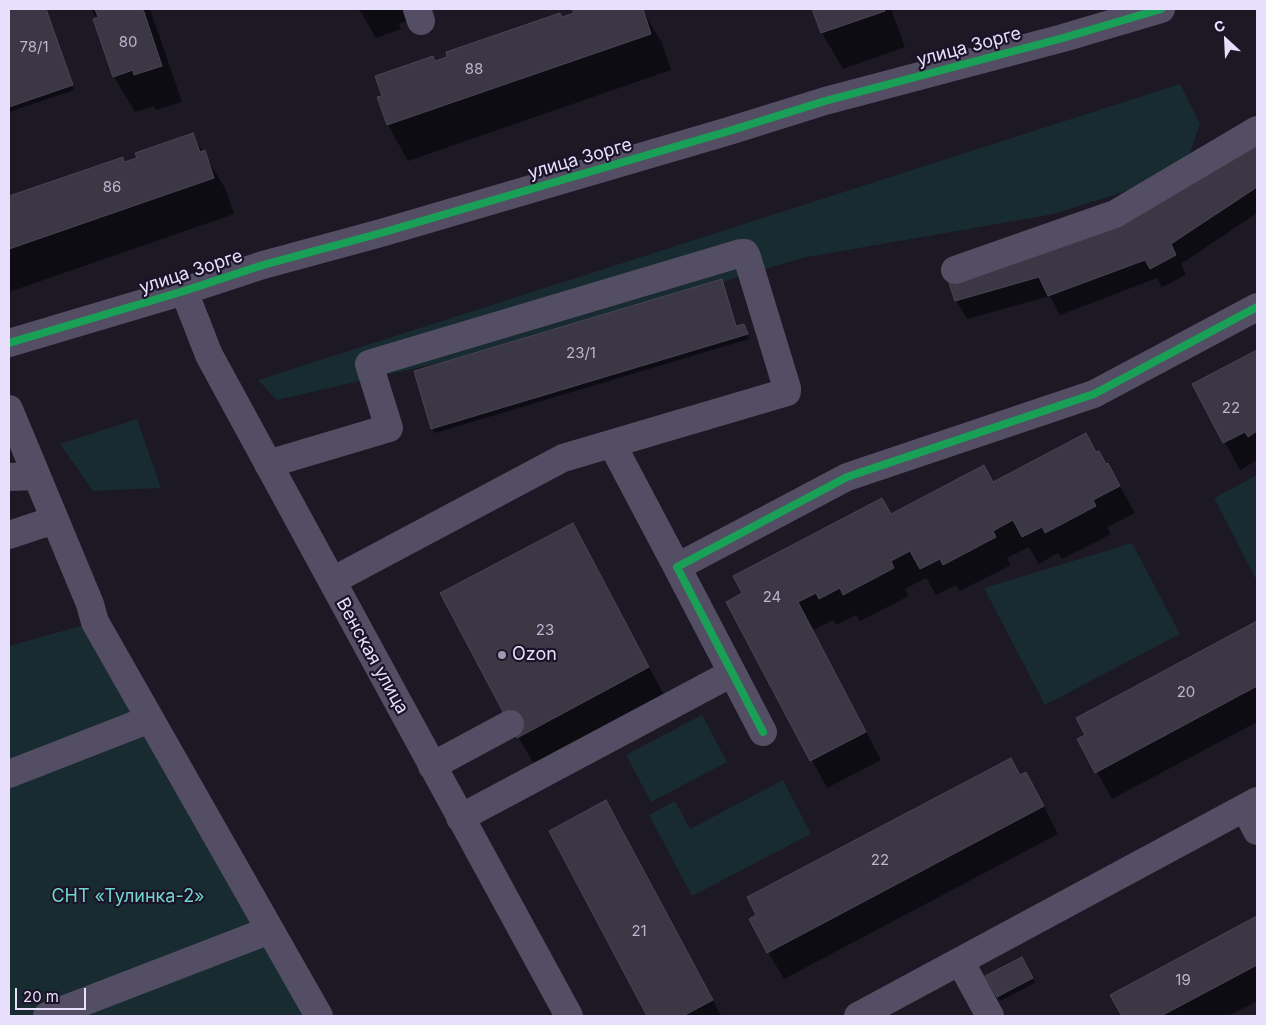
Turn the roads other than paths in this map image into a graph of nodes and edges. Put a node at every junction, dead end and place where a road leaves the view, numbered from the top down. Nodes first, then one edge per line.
1 (1160, 9) edge
2 (1257, 130) edge
3 (955, 270) dead end
4 (184, 291) junction
5 (1257, 308) edge
6 (9, 343) edge
7 (9, 409) edge
8 (612, 444) junction
9 (268, 464) junction
10 (9, 476) edge
11 (36, 476) junction
12 (54, 520) junction
13 (9, 535) edge
14 (676, 567) junction
15 (332, 581) junction
16 (732, 673) junction
17 (150, 720) junction
18 (510, 724) dead end
19 (763, 732) dead end
20 (432, 766) junction
21 (9, 774) edge
22 (1253, 813) edge
23 (460, 818) junction
24 (270, 930) junction
25 (960, 961) junction
26 (47, 1016) edge
27 (319, 1016) edge
28 (569, 1016) edge
29 (858, 1016) edge
30 (990, 1016) edge

1 - 4 street, улица Зорге
2 - 3 street
4 - 6 street, улица Зорге
4 - 9 street, Венская улица
5 - 14 street
7 - 11 street
8 - 9 street
8 - 14 street
8 - 15 street
9 - 15 street, Венская улица
10 - 11 street
11 - 12 street
12 - 13 street
12 - 17 street
14 - 16 street
15 - 20 street, Венская улица
16 - 19 street
16 - 23 street
17 - 21 street
17 - 24 street
18 - 20 street
20 - 23 street, Венская улица
22 - 25 street
23 - 28 street, Венская улица
24 - 26 street
24 - 27 street
25 - 29 street
25 - 30 street

